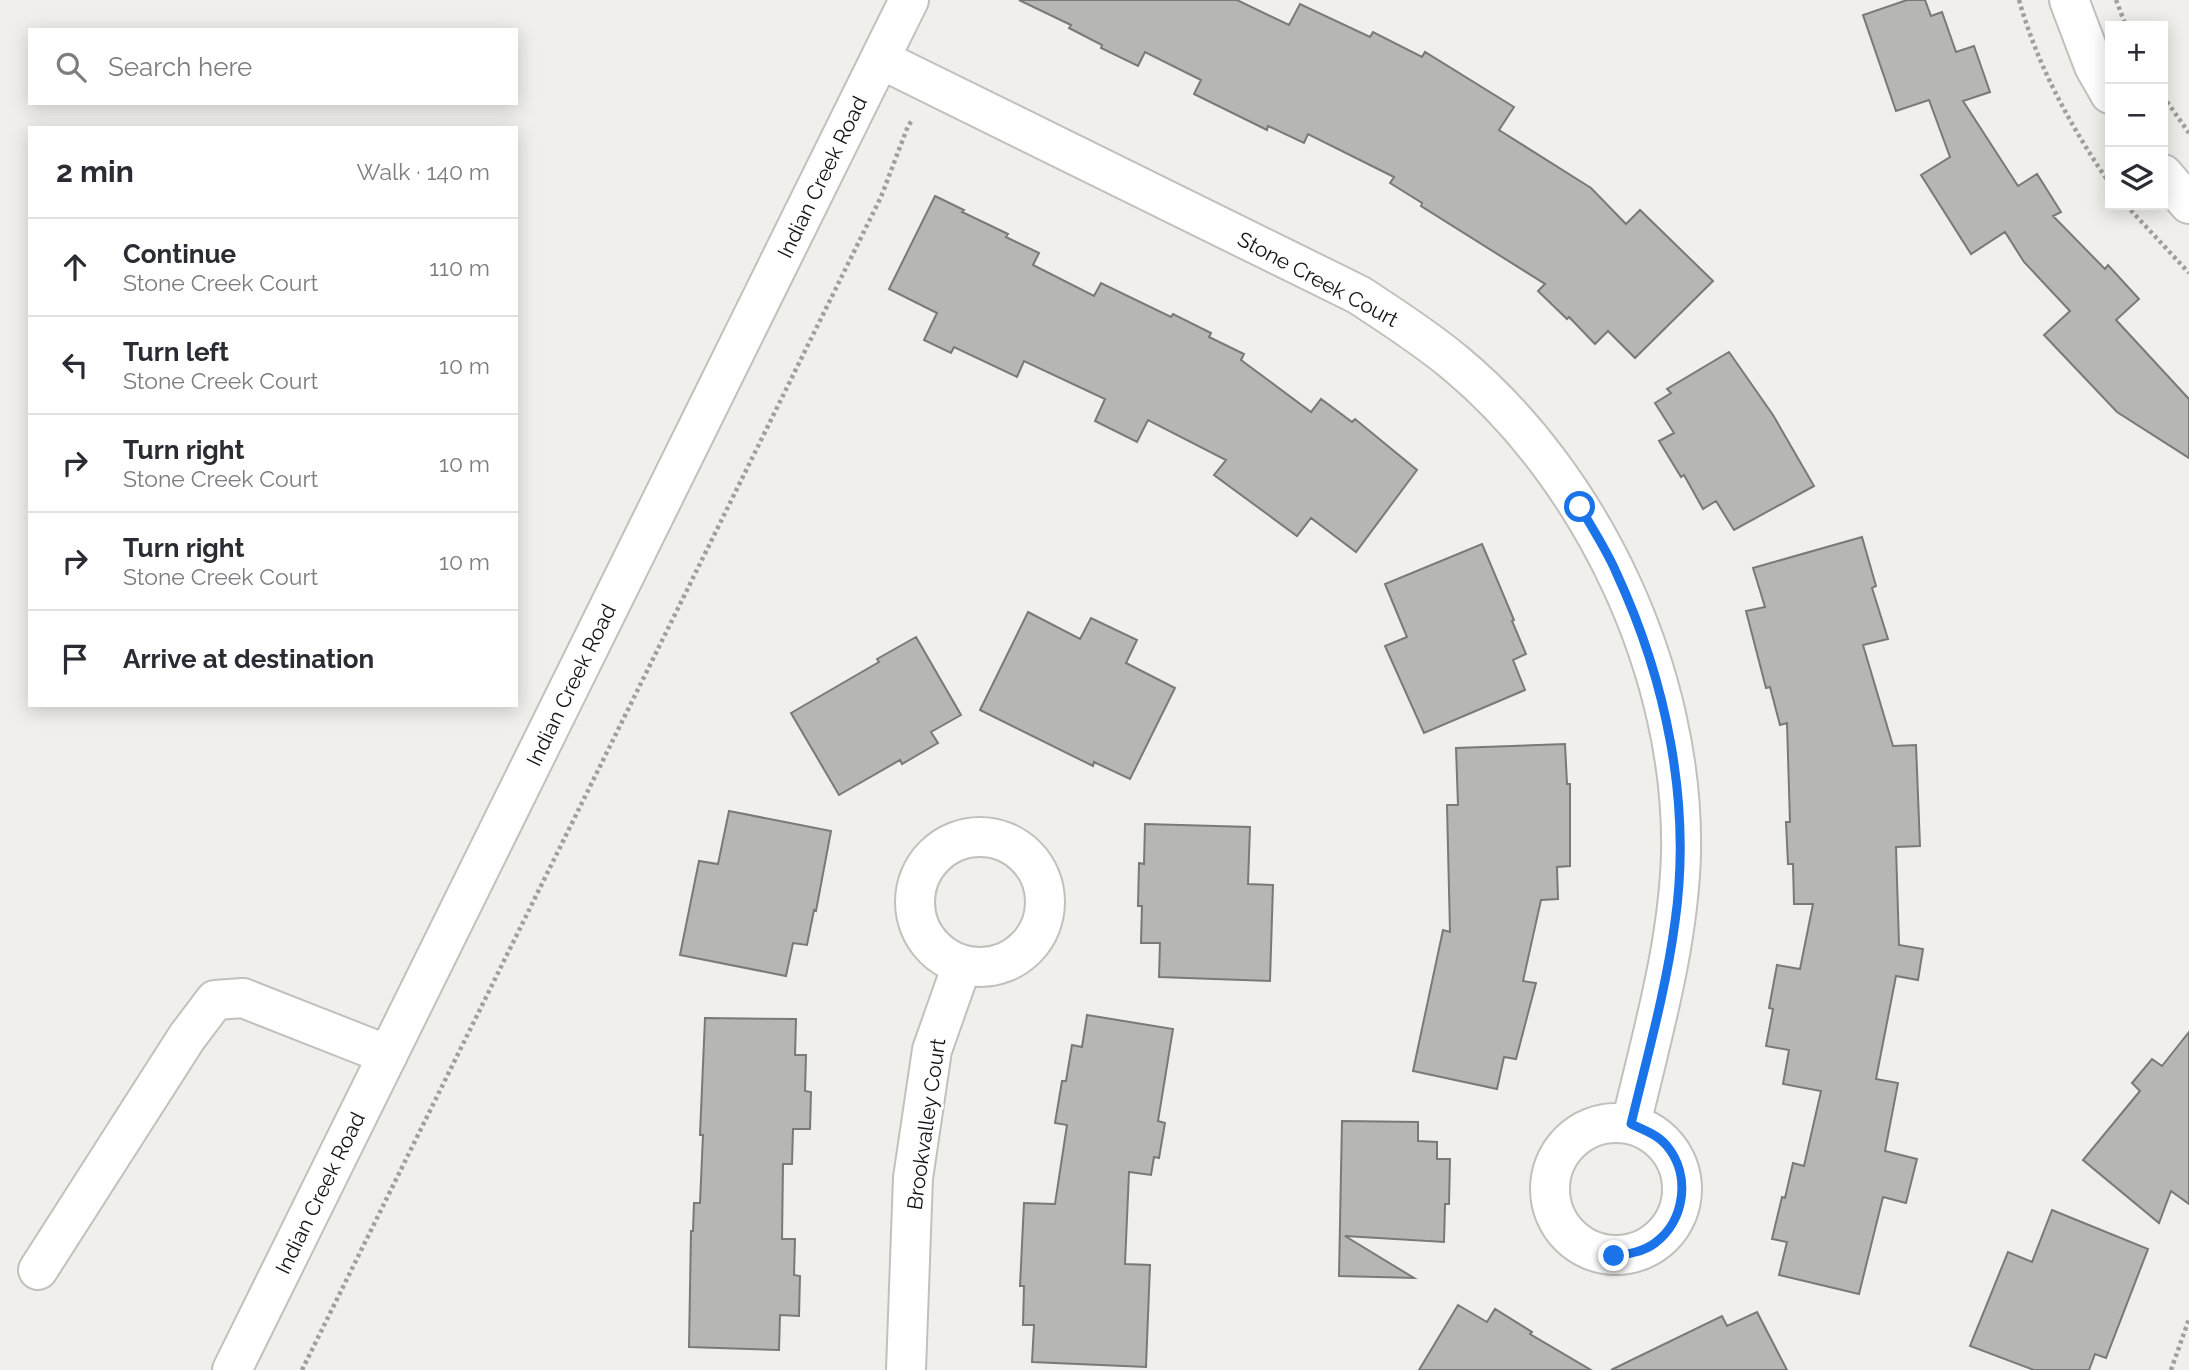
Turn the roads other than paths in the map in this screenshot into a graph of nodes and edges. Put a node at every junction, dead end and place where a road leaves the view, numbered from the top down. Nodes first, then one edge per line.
1 (909, 0) edge
2 (2069, 0) edge
3 (880, 59) junction
4 (2105, 85) edge
5 (2168, 180) edge
6 (2189, 204) edge
7 (962, 965) dead end
8 (388, 1055) junction
9 (1631, 1124) dead end
10 (38, 1270) dead end
11 (232, 1370) edge
12 (906, 1370) edge

1 - 3 street, Indian Creek Road
2 - 4 street
3 - 8 street, Indian Creek Road
3 - 9 street, Stone Creek Court
5 - 6 street
7 - 12 street, Brookvalley Court
8 - 10 street
8 - 11 street, Indian Creek Road

